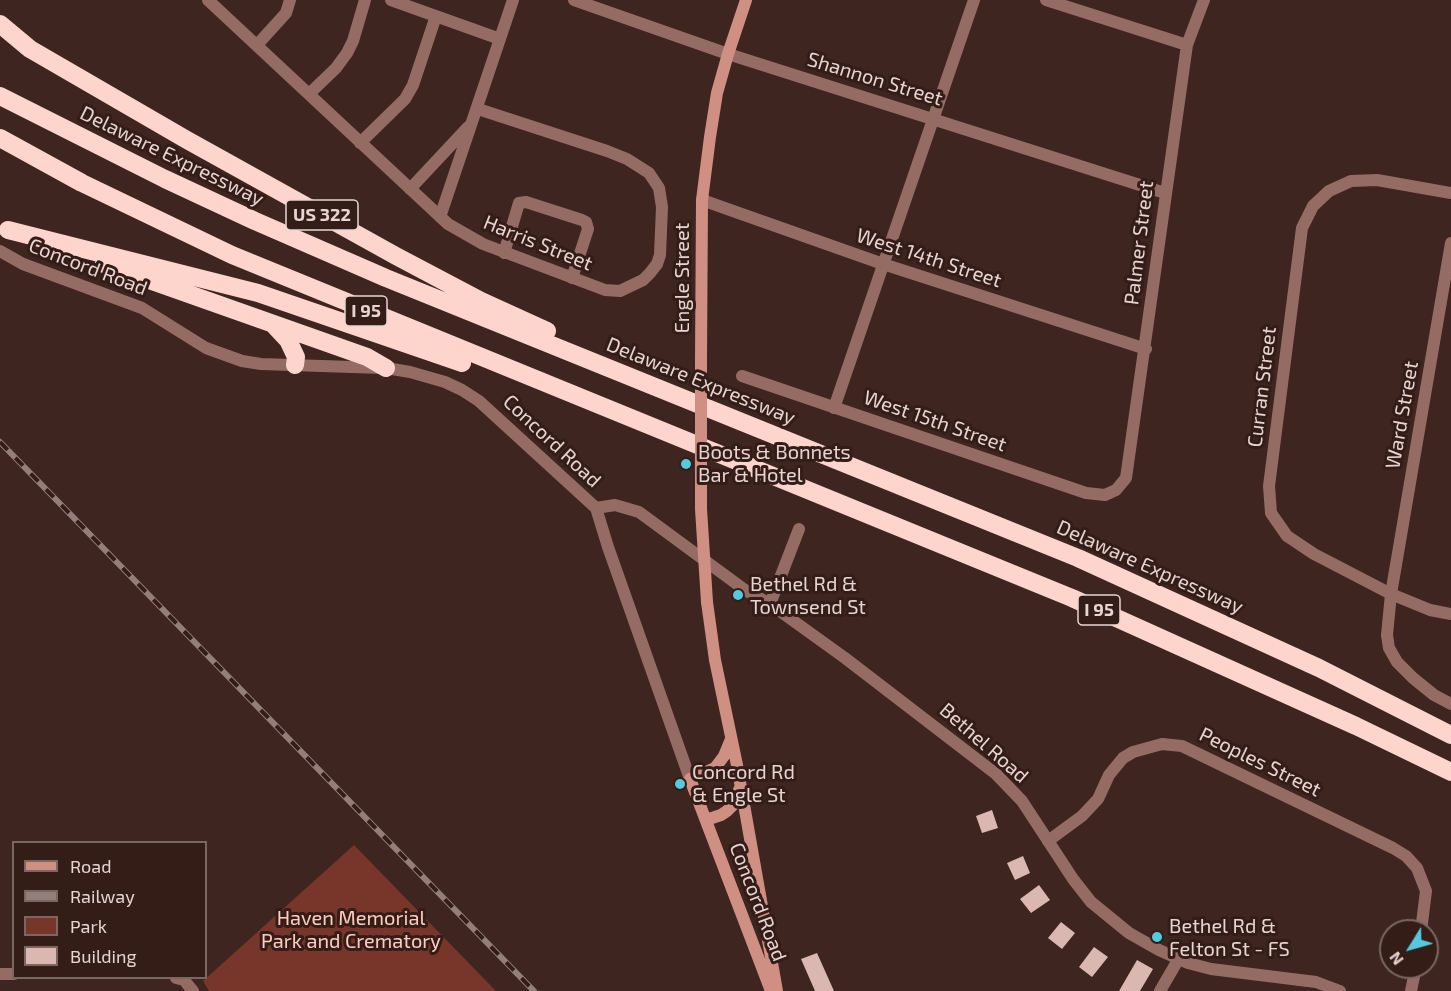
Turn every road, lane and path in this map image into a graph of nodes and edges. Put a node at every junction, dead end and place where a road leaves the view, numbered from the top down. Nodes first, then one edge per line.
1 (208, 0) edge
2 (290, 0) edge
3 (365, 0) edge
4 (391, 0) edge
5 (513, 0) edge
6 (574, 0) edge
7 (746, 0) edge
8 (974, 0) edge
9 (1046, 0) edge
10 (1204, 0) edge
11 (436, 16) junction
12 (0, 24) edge
13 (501, 39) junction
14 (257, 45) junction
15 (1187, 45) junction
16 (728, 54) junction
17 (309, 94) junction
18 (0, 96) edge
19 (478, 109) junction
20 (933, 118) junction
21 (473, 122) junction
22 (0, 138) edge
23 (0, 143) edge
24 (360, 143) junction
25 (39, 160) junction
26 (410, 189) junction
27 (1165, 193) junction
28 (1451, 193) edge
29 (702, 200) junction
30 (440, 217) junction
31 (4, 229) edge
32 (1451, 243) edge
33 (0, 251) edge
34 (504, 253) junction
35 (884, 264) junction
36 (572, 278) junction
37 (272, 323) junction
38 (1146, 349) junction
39 (295, 365) junction
40 (386, 368) junction
41 (742, 376) dead end
42 (655, 387) junction
43 (834, 408) junction
44 (741, 462) junction
45 (1116, 490) joint
46 (596, 508) junction
47 (799, 529) dead end
48 (1391, 594) junction
49 (770, 604) junction
50 (1451, 614) edge
51 (1451, 704) edge
52 (1451, 735) edge
53 (731, 739) junction
54 (1451, 772) edge
55 (690, 779) junction
56 (740, 786) junction
57 (706, 820) junction
58 (1048, 841) junction
59 (1422, 919) edge
60 (1178, 960) junction
61 (180, 979) edge
62 (193, 991) edge
63 (772, 991) edge
64 (777, 991) edge
65 (1160, 991) edge
66 (1340, 991) edge

1 - 14 street, Harris Street
2 - 14 street
3 - 17 street
4 - 11 street
5 - 13 street
6 - 16 street, Shannon Street
7 - 16 main road, Engle Street
8 - 20 street
9 - 15 street
10 - 15 street, Palmer Street
11 - 13 street
11 - 24 street
12 - 42 highway, US 322
13 - 19 street
14 - 17 street, Harris Street
15 - 27 street, Palmer Street
16 - 20 street, Shannon Street
16 - 29 main road, Engle Street
17 - 24 street, Harris Street
18 - 42 highway, Delaware Expressway / I 95
19 - 21 street
19 - 36 street, Harris Street
20 - 27 street, Shannon Street
20 - 35 street
21 - 26 street
21 - 30 street
22 - 25 highway, I 95
23 - 25 highway
24 - 26 street, Harris Street
25 - 44 highway, I 95
26 - 30 street, Harris Street
27 - 38 street, Palmer Street
28 - 48 street, Curran Street
29 - 35 street, West 14th Street
29 - 53 main road, Engle Street, bridge
30 - 34 street, Harris Street
31 - 37 highway
31 - 44 highway
32 - 48 street, Ward Street
33 - 39 street, Concord Road
34 - 36 street, Harris Street
34 - 36 street
35 - 38 street, West 14th Street
35 - 43 street
37 - 39 highway
37 - 40 highway
38 - 45 street, Palmer Street
39 - 40 street, Concord Road
40 - 46 street, Concord Road
41 - 43 street, West 15th Street
42 - 52 highway, Delaware Expressway / I 95
43 - 45 street, West 15th Street
44 - 54 highway, I 95
46 - 49 street, Bethel Road
46 - 55 street, Concord Road
47 - 49 street
48 - 50 street, Curran Street
48 - 51 street, Ward Street
49 - 58 street, Bethel Road
53 - 55 main road
53 - 56 main road, Engle Street
55 - 57 main road, Concord Road
56 - 57 main road
56 - 64 main road, Engle Street
57 - 63 main road, Concord Road
58 - 59 street, Peoples Street
58 - 60 street, Bethel Road
60 - 65 street
60 - 66 street, Bethel Road
61 - 62 street

